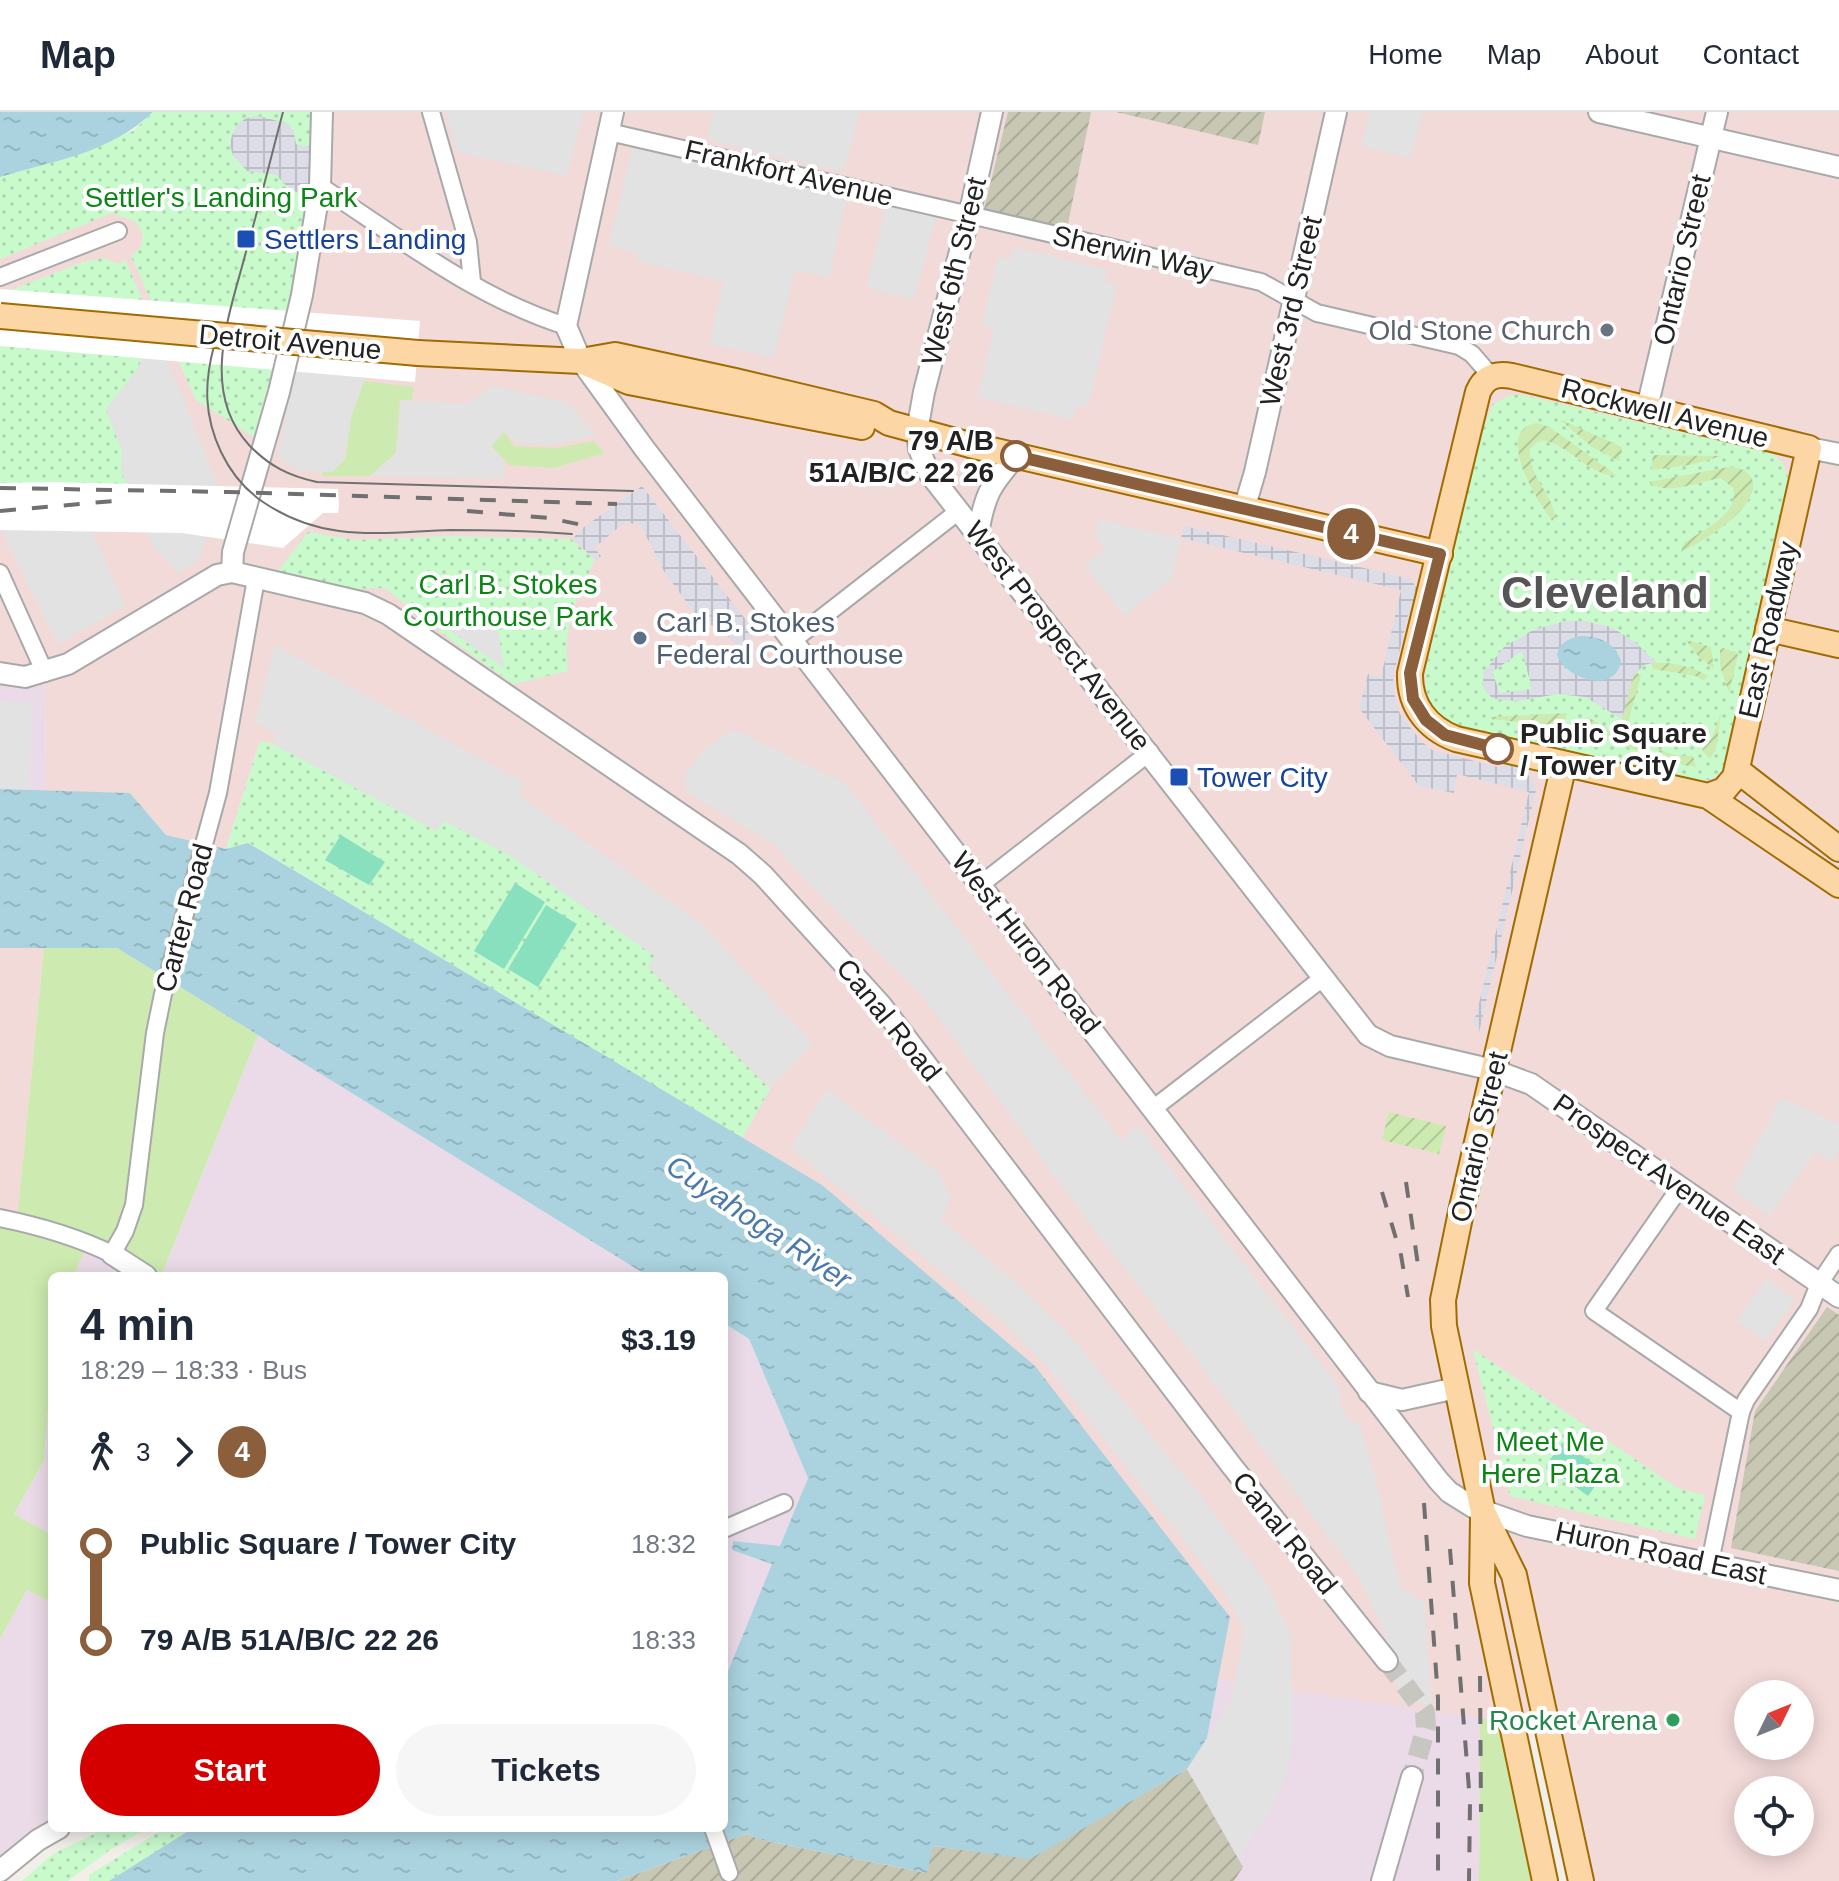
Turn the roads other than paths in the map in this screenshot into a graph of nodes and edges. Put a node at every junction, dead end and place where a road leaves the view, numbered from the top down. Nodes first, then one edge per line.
1 (322, 112) edge
2 (431, 112) edge
3 (992, 112) edge
4 (1336, 112) edge
5 (1599, 112) edge
6 (1717, 112) edge
7 (611, 122) edge
8 (1711, 138) junction
9 (1839, 167) edge
10 (320, 186) junction
11 (969, 216) junction
12 (118, 231) dead end
13 (0, 277) edge
14 (472, 282) junction
15 (1293, 299) junction
16 (0, 316) edge
17 (566, 326) junction
18 (581, 361) junction
19 (1491, 376) junction
20 (1647, 408) junction
21 (917, 431) junction
22 (1809, 448) junction
23 (1839, 454) edge
24 (1016, 456) junction
25 (1244, 509) junction
26 (960, 510) junction
27 (978, 533) junction
28 (1440, 554) junction
29 (232, 572) junction
30 (0, 573) edge
31 (256, 579) junction
32 (1768, 629) junction
33 (792, 641) junction
34 (1839, 645) edge
35 (0, 673) edge
36 (45, 673) junction
37 (1150, 752) junction
38 (1564, 764) junction
39 (1737, 770) junction
40 (1708, 796) junction
41 (1839, 849) edge
42 (980, 885) junction
43 (1839, 885) edge
44 (1324, 977) junction
45 (1493, 1070) junction
46 (1154, 1108) junction
47 (1681, 1186) junction
48 (0, 1218) edge
49 (112, 1254) junction
50 (1839, 1254) edge
51 (140, 1272) edge
52 (1819, 1284) junction
53 (1839, 1297) edge
54 (1456, 1388) junction
55 (1369, 1392) junction
56 (1741, 1412) junction
57 (784, 1503) dead end
58 (1483, 1512) junction
59 (728, 1527) edge
60 (1710, 1562) junction
61 (1839, 1590) edge
62 (1387, 1661) tunnel mouth
63 (1412, 1777) tunnel mouth
64 (52, 1832) edge
65 (714, 1832) edge
66 (0, 1871) edge
67 (729, 1873) dead end
68 (1382, 1881) edge
69 (1545, 1881) edge
70 (1581, 1881) edge

1 - 10 street
2 - 14 street
3 - 11 street, West 6th Street
4 - 15 street, West 3rd Street
5 - 8 street
6 - 8 street, Ontario Street
7 - 11 street, Frankfort Avenue
7 - 17 street
8 - 9 street
8 - 20 street, Ontario Street
10 - 14 street
10 - 29 street
11 - 15 street, Sherwin Way
11 - 21 street, West 6th Street
12 - 13 street
14 - 17 street
15 - 19 street
15 - 25 street, West 3rd Street
16 - 18 main road, Detroit Avenue, bridge
17 - 18 street, West Huron Road
18 - 21 main road, Detroit Avenue
18 - 33 street, West Huron Road
19 - 20 main road, Rockwell Avenue
19 - 28 main road
20 - 22 main road, Rockwell Avenue
21 - 24 main road, Detroit Avenue
21 - 26 street, West Prospect Avenue
22 - 23 street, Rockwell Avenue
22 - 32 main road, East Roadway
24 - 25 main road, Detroit Avenue
24 - 27 street
25 - 28 main road, Detroit Avenue
26 - 27 street, West Prospect Avenue
26 - 33 street
27 - 37 street, West Prospect Avenue
28 - 38 main road
29 - 31 street, Canal Road
29 - 36 street
30 - 36 street
31 - 49 street, Carter Road
31 - 62 street, Canal Road
32 - 34 main road
32 - 39 main road, East Roadway
33 - 42 street, West Huron Road
35 - 36 street
37 - 42 street
37 - 44 street, West Prospect Avenue
38 - 40 main road
38 - 45 main road, Ontario Street
39 - 40 main road
39 - 41 main road
40 - 43 main road
42 - 46 street, West Huron Road
44 - 45 street, West Prospect Avenue
44 - 46 street
45 - 47 street, Prospect Avenue East
45 - 54 main road, Ontario Street
46 - 55 street, West Huron Road
47 - 52 street, Prospect Avenue East
47 - 56 street
48 - 49 street
49 - 51 street
50 - 52 street
52 - 53 street, Prospect Avenue East
52 - 56 street
54 - 55 street
54 - 58 main road, Ontario Street
55 - 58 street, West Huron Road
56 - 60 street
57 - 59 street
58 - 60 street, Huron Road East
58 - 69 main road, Ontario Street
58 - 70 main road, Ontario Street
60 - 61 street, Huron Road East
63 - 68 street
64 - 66 street
65 - 67 street

